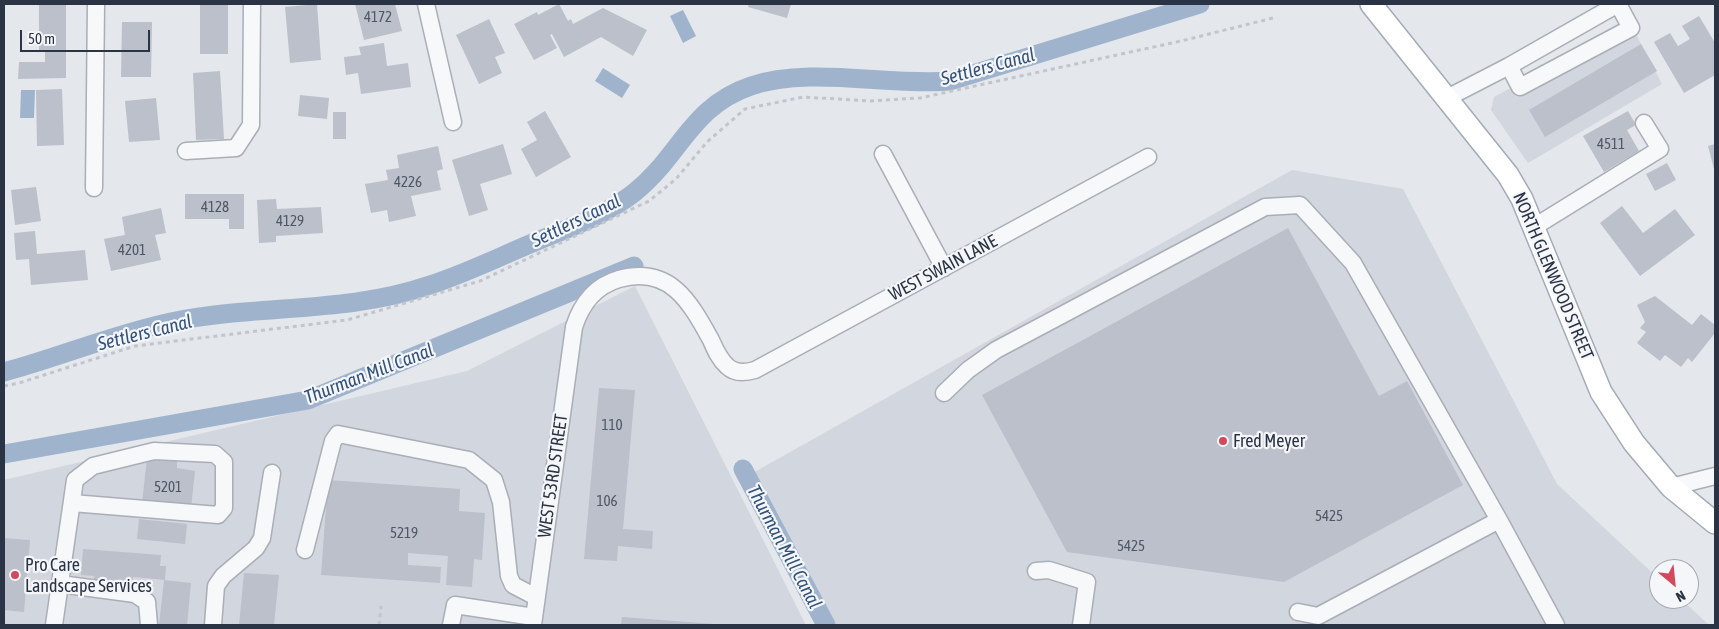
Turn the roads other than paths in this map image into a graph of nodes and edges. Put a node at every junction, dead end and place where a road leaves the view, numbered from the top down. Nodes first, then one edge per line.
1 (96, 4) edge
2 (252, 4) edge
3 (426, 4) edge
4 (1371, 4) edge
5 (1618, 4) edge
6 (1509, 66) junction
7 (1447, 98) junction
8 (453, 122) dead end
9 (1644, 123) dead end
10 (186, 150) dead end
11 (883, 154) dead end
12 (1148, 157) dead end
13 (94, 188) dead end
14 (1534, 227) junction
15 (944, 268) junction
16 (735, 372) joint
17 (944, 393) dead end
18 (272, 473) dead end
19 (1715, 476) edge
20 (1671, 487) junction
21 (72, 503) junction
22 (1499, 520) junction
23 (1715, 523) edge
24 (305, 550) dead end
25 (1036, 570) dead end
26 (60, 584) junction
27 (536, 597) junction
28 (1298, 612) dead end
29 (533, 621) edge
30 (54, 625) edge
31 (149, 625) edge
32 (213, 625) edge
33 (451, 625) edge
34 (1081, 625) edge
35 (1556, 625) edge

1 - 13 street
2 - 10 street
3 - 8 street
4 - 7 main road, NORTH GLENWOOD STREET
5 - 6 street
5 - 6 street
6 - 7 street
7 - 14 main road, NORTH GLENWOOD STREET
9 - 14 street
11 - 15 street
12 - 15 street, WEST SWAIN LANE
14 - 20 main road, NORTH GLENWOOD STREET
15 - 16 street, WEST SWAIN LANE
16 - 27 street, WEST 53RD STREET
17 - 22 street
18 - 32 street
19 - 20 street
20 - 23 main road, NORTH GLENWOOD STREET
21 - 21 street
21 - 26 street
22 - 28 street
22 - 35 street
24 - 27 street
25 - 34 street
26 - 30 street
26 - 31 street
27 - 29 street, WEST 53RD STREET
29 - 33 street

